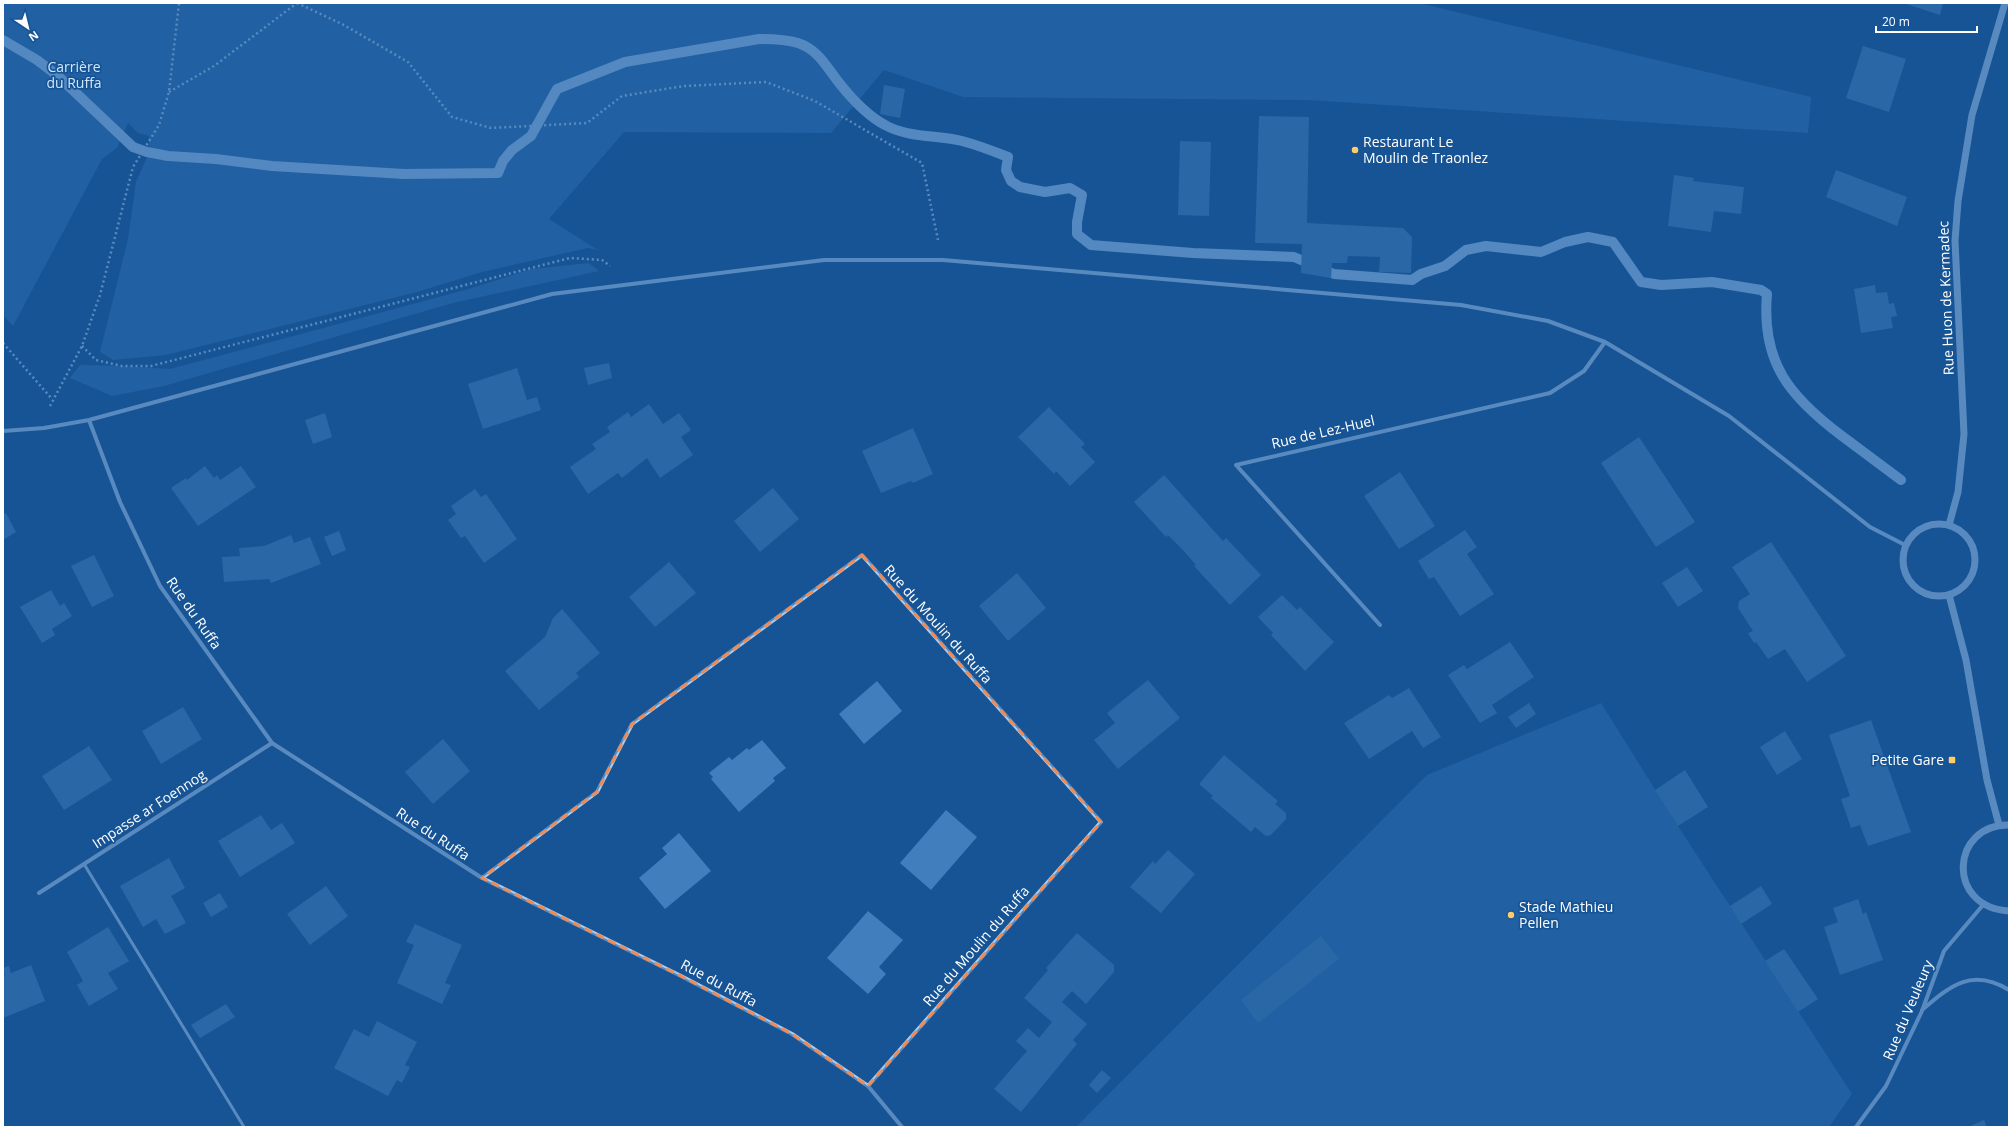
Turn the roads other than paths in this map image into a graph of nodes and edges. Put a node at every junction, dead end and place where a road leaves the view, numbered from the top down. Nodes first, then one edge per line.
1 (2005, 3) edge
2 (1605, 342) junction
3 (89, 420) junction
4 (3, 431) edge
5 (1949, 525) junction
6 (1905, 545) junction
7 (1949, 596) junction
8 (1380, 625) dead end
9 (272, 743) junction
10 (1999, 825) junction
11 (2009, 825) edge
12 (84, 864) junction
13 (482, 878) junction
14 (39, 893) dead end
15 (1983, 904) junction
16 (2009, 911) edge
17 (2009, 990) edge
18 (1922, 1011) junction
19 (868, 1086) junction
20 (244, 1127) edge
21 (902, 1127) edge
22 (1856, 1127) edge

1 - 5 street, Rue Huon de Kermadec
2 - 3 street
2 - 6 street
2 - 8 street, Rue de Lez-Huel
3 - 4 street
3 - 9 street, Rue du Ruffa
5 - 6 street
5 - 7 street
6 - 7 street
7 - 10 street
9 - 12 street, Impasse ar Foennog
9 - 13 street, Rue du Ruffa
10 - 11 street
10 - 15 street
12 - 14 street, Impasse ar Foennog
12 - 20 lane
13 - 19 street, Rue du Ruffa
13 - 19 street, Rue du Moulin du Ruffa
15 - 16 street
15 - 18 street, Rue du Veuleury
17 - 18 street
18 - 22 street, Rue du Veuleury
19 - 21 street, Rue du Ruffa

